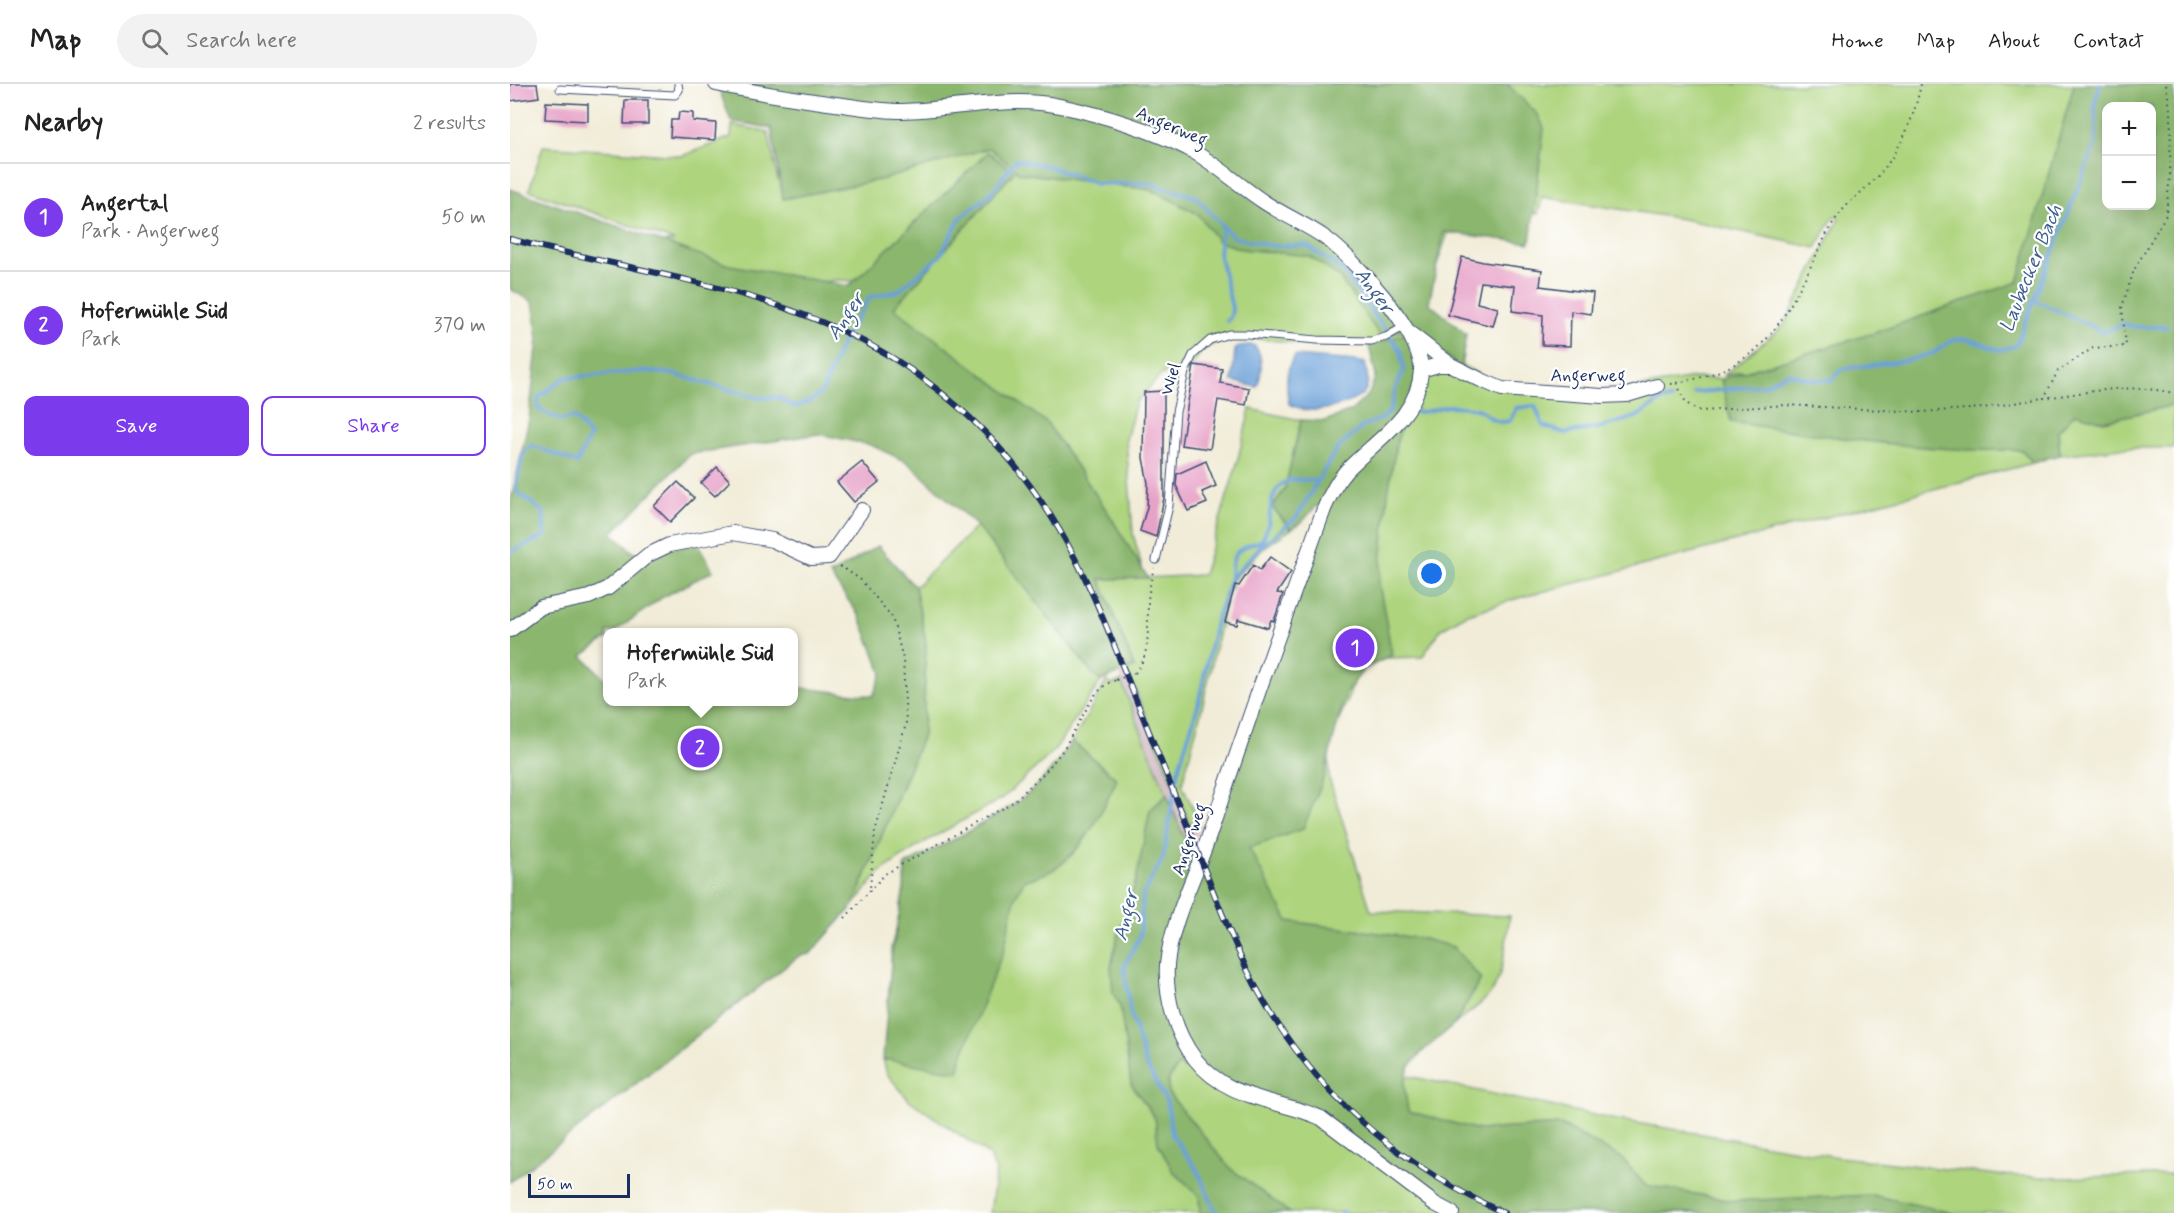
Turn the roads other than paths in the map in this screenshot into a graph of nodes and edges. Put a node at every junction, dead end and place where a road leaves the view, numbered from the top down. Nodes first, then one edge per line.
1 (678, 84) edge
2 (716, 84) edge
3 (560, 89) dead end
4 (1404, 329) junction
5 (1452, 365) junction
6 (1421, 370) junction
7 (1657, 386) road end
8 (862, 510) dead end
9 (1156, 560) road end
10 (510, 630) edge
11 (1452, 1213) edge

1 - 3 lane
2 - 4 street, Angerweg
4 - 5 street, Angerweg
4 - 6 street, Angerweg
4 - 9 lane, Wiel
5 - 6 street
5 - 7 street, Angerweg
6 - 11 street, Angerweg
8 - 10 street

